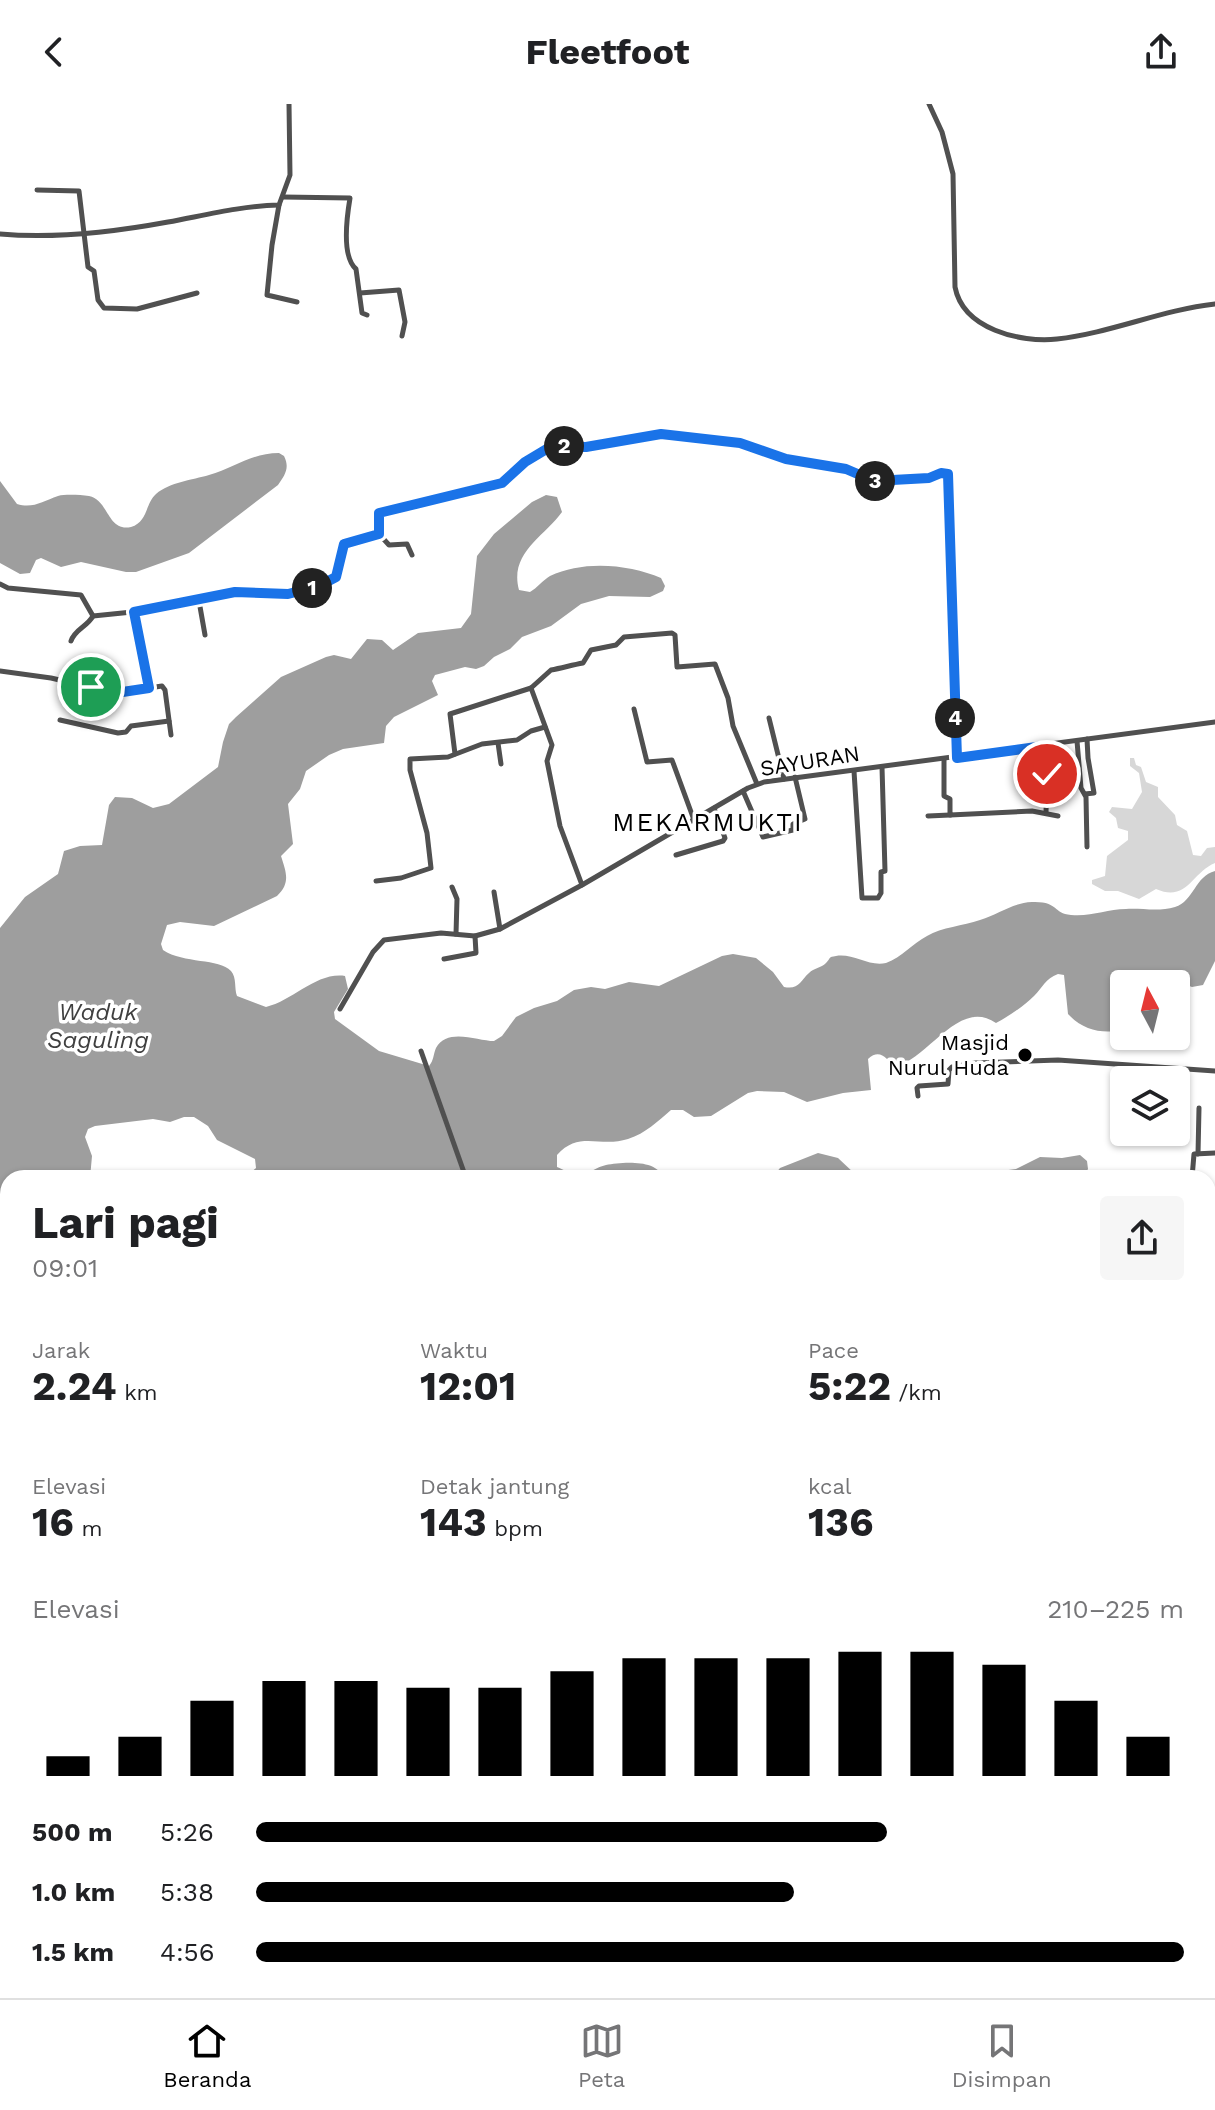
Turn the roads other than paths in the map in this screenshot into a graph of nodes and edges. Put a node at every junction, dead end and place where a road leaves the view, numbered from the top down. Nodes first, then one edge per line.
1 (289, 104) edge
2 (929, 104) edge
3 (37, 190) dead end
4 (283, 197) junction
5 (279, 205) junction
6 (85, 233) junction
7 (0, 234) edge
8 (197, 293) dead end
9 (360, 293) junction
10 (297, 302) dead end
11 (1215, 304) edge
12 (367, 315) dead end
13 (402, 336) dead end
14 (379, 534) junction
15 (412, 555) dead end
16 (0, 584) edge
17 (199, 601) junction
18 (134, 612) junction
19 (93, 616) junction
20 (205, 635) dead end
21 (71, 641) dead end
22 (0, 671) edge
23 (149, 688) junction
24 (531, 688) junction
25 (634, 709) dead end
26 (769, 718) dead end
27 (60, 720) dead end
28 (169, 721) junction
29 (1215, 722) edge
30 (545, 727) junction
31 (171, 735) dead end
32 (1087, 739) junction
33 (1077, 741) junction
34 (498, 743) junction
35 (1044, 746) junction
36 (455, 754) junction
37 (957, 758) junction
38 (944, 759) junction
39 (501, 764) dead end
40 (882, 767) junction
41 (854, 771) junction
42 (795, 777) junction
43 (784, 779) junction
44 (757, 784) junction
45 (743, 791) junction
46 (1085, 794) junction
47 (714, 808) junction
48 (1046, 813) junction
49 (950, 815) junction
50 (928, 816) dead end
51 (1058, 816) dead end
52 (694, 820) junction
53 (1087, 847) dead end
54 (676, 855) dead end
55 (376, 881) dead end
56 (582, 885) junction
57 (452, 887) dead end
58 (494, 892) dead end
59 (500, 929) junction
60 (456, 934) junction
61 (475, 936) junction
62 (444, 959) dead end
63 (340, 1009) dead end
64 (421, 1051) dead end
65 (1215, 1071) edge
66 (918, 1096) dead end
67 (1199, 1108) dead end
68 (1215, 1153) edge
69 (1198, 1154) junction
70 (463, 1170) edge
71 (1192, 1170) edge

1 - 4 street
2 - 11 street
3 - 6 street
4 - 5 street
4 - 9 street
5 - 6 street
5 - 10 street
6 - 7 street
6 - 8 street
9 - 12 street
9 - 13 street
14 - 15 street
14 - 17 street
14 - 37 street
16 - 19 street
17 - 18 street
17 - 20 street
18 - 19 street
18 - 23 street
19 - 21 street
22 - 23 street
23 - 28 street
24 - 30 street
24 - 36 street
24 - 44 street
25 - 52 street
26 - 43 street
27 - 28 street
28 - 31 street
29 - 32 street, SAYURAN
30 - 34 street
30 - 56 street
32 - 33 street, SAYURAN
32 - 46 street
33 - 35 street, SAYURAN
33 - 46 street
34 - 36 street
34 - 39 street
35 - 37 street, SAYURAN
35 - 48 street
36 - 55 street
37 - 38 street, SAYURAN
38 - 40 street, SAYURAN
38 - 49 street
40 - 41 street, SAYURAN
40 - 41 street
41 - 42 street, SAYURAN
42 - 43 street, SAYURAN
42 - 45 street
43 - 44 street, SAYURAN
44 - 45 street, SAYURAN
45 - 47 street, SAYURAN
46 - 53 street
47 - 52 street, SAYURAN
47 - 54 street
48 - 49 street
48 - 51 street
49 - 50 street
52 - 56 street, SAYURAN
56 - 59 street, SAYURAN
57 - 60 street
58 - 59 street
59 - 61 street, SAYURAN
60 - 61 street, SAYURAN
60 - 63 street, SAYURAN
61 - 62 street
64 - 70 street
65 - 66 street
67 - 69 street
68 - 69 street
69 - 71 street

